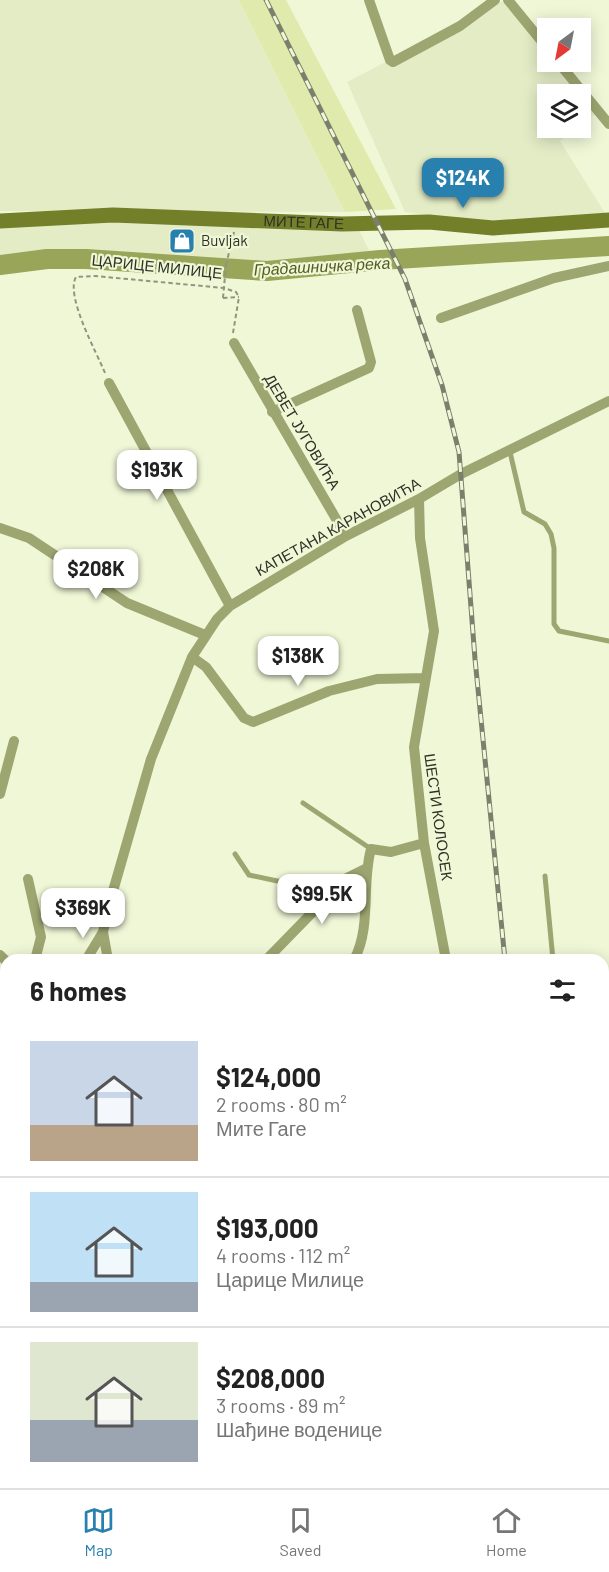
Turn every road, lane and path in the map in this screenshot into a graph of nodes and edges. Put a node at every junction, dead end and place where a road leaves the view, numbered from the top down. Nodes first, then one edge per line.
1 (369, 0) edge
2 (508, 0) edge
3 (488, 2) edge
4 (537, 36) edge
5 (566, 72) edge
6 (609, 124) edge
7 (237, 220) junction
8 (609, 220) edge
9 (0, 221) edge
10 (609, 266) edge
11 (239, 297) junction
12 (357, 310) dead end
13 (441, 318) dead end
14 (234, 343) joint
15 (109, 383) joint
16 (609, 401) edge
17 (272, 412) junction
18 (510, 452) junction
19 (419, 499) junction
20 (0, 528) edge
21 (346, 536) junction
22 (230, 606) junction
23 (205, 635) junction
24 (609, 641) edge
25 (192, 657) junction
26 (426, 678) junction
27 (14, 741) dead end
28 (0, 794) edge
29 (303, 803) dead end
30 (424, 843) junction
31 (372, 849) junction
32 (236, 854) dead end
33 (365, 869) junction
34 (545, 876) dead end
35 (28, 879) dead end
36 (318, 908) junction
37 (104, 932) junction
38 (36, 954) edge
39 (90, 954) edge
40 (107, 954) edge
41 (272, 954) edge
42 (356, 954) edge
43 (445, 954) edge
44 (552, 954) edge

1 - 3 street
2 - 4 street
5 - 6 street
7 - 8 main road, МИТЕ ГАГЕ
7 - 9 main road, МИТЕ ГАГЕ
7 - 11 path, bridge
10 - 13 street
11 - 14 path
11 - 15 path, ЦАРИЦЕ МИЛИЦЕ
12 - 17 street
14 - 17 street, ДЕВЕТ ЈУГОВИЋА
15 - 22 street
16 - 18 street, КАПЕТАНА КАРАНОВИЋА
17 - 21 street, ДЕВЕТ ЈУГОВИЋА
18 - 19 street, КАПЕТАНА КАРАНОВИЋА
18 - 24 lane
19 - 21 street, КАПЕТАНА КАРАНОВИЋА
19 - 26 street, ШЕСТИ КОЛОСЕК
20 - 23 street
21 - 22 street, КАПЕТАНА КАРАНОВИЋА
22 - 23 street, КАПЕТАНА КАРАНОВИЋА
23 - 25 street, КАПЕТАНА КАРАНОВИЋА
25 - 26 street
25 - 37 street, КАПЕТАНА КАРАНОВИЋА
26 - 30 street, ШЕСТИ КОЛОСЕК
27 - 28 street
29 - 31 lane
30 - 31 street
30 - 43 street, ШЕСТИ КОЛОСЕК
31 - 33 street
32 - 36 lane
33 - 36 street
33 - 42 street
34 - 44 lane
35 - 38 street
36 - 41 street
37 - 39 street
37 - 40 street, КАПЕТАНА КАРАНОВИЋА

